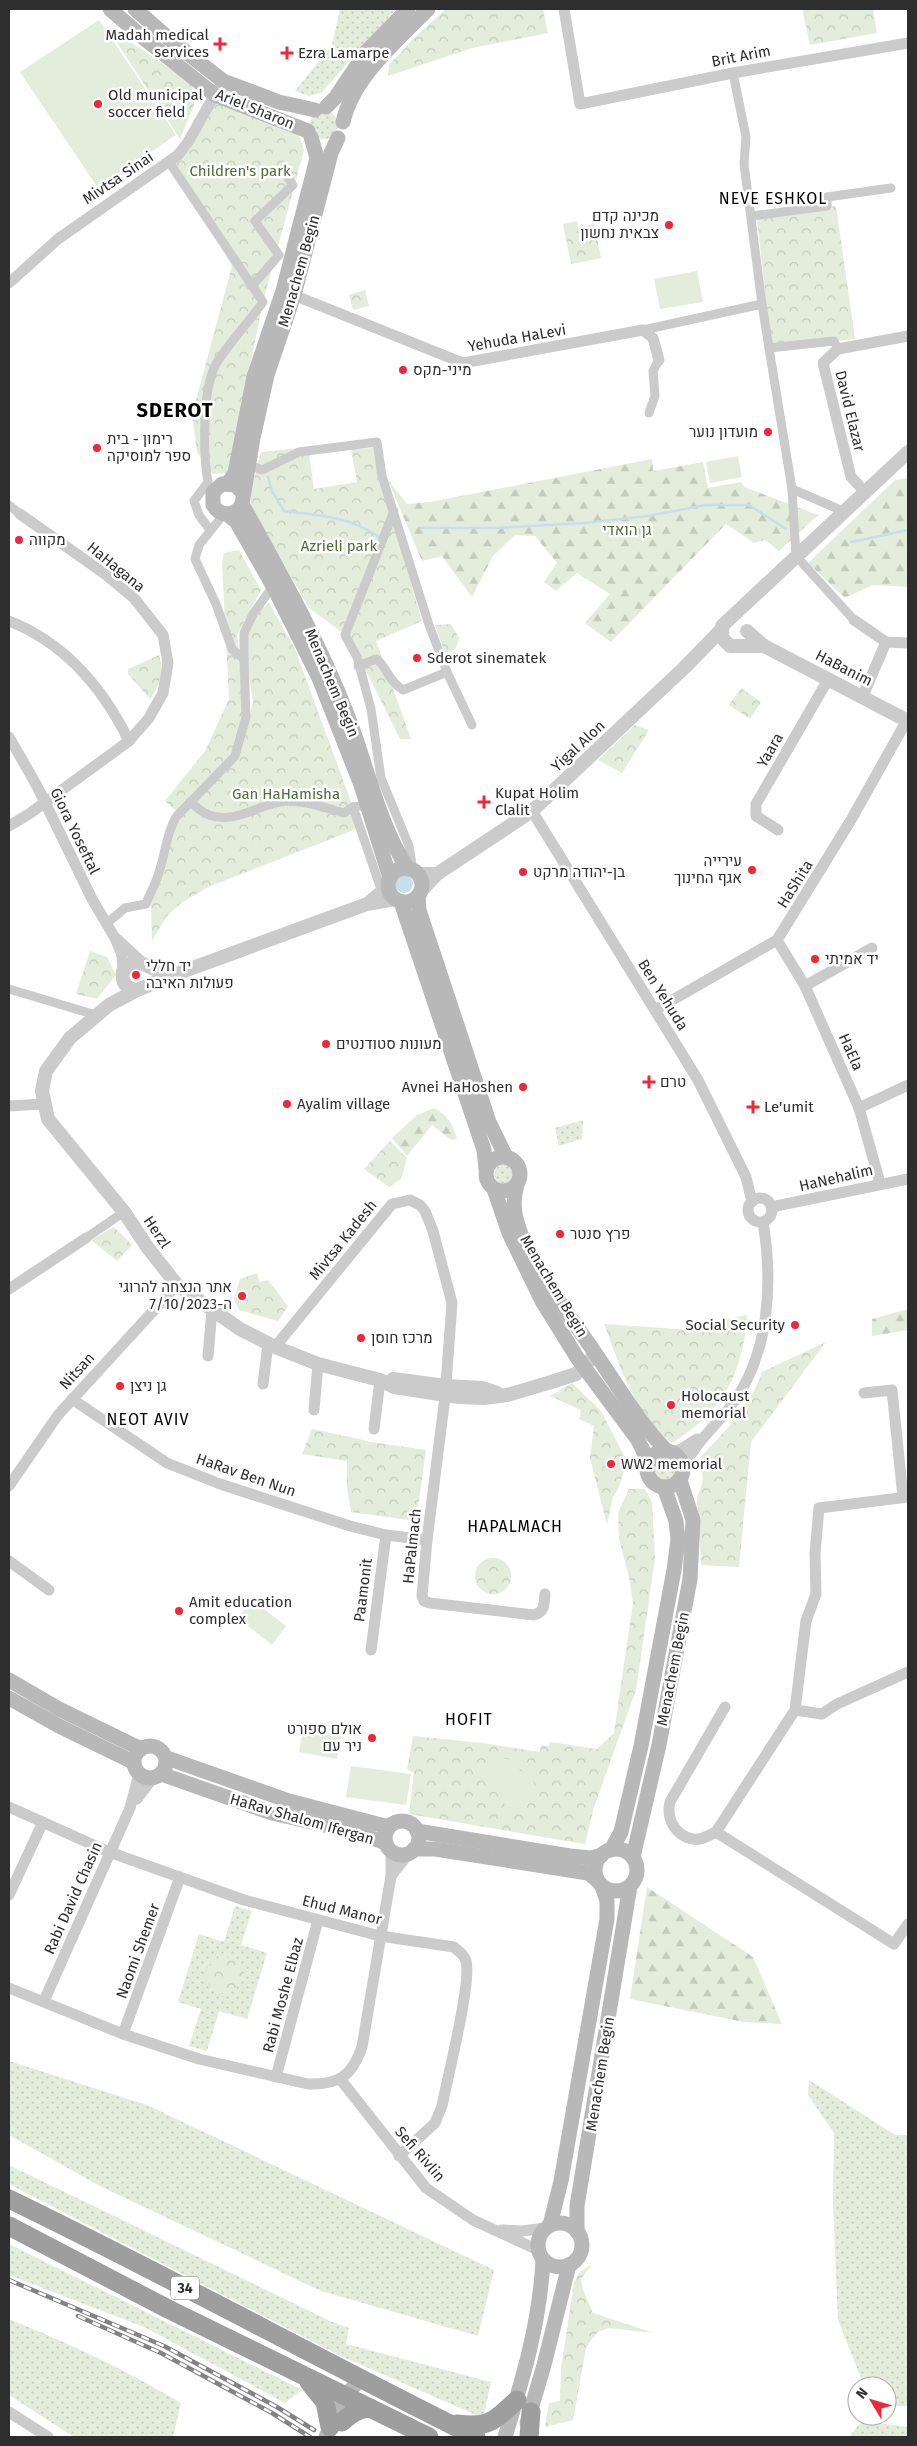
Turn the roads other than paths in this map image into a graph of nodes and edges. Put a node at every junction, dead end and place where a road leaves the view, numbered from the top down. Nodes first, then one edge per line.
1 (110, 9) edge
2 (135, 9) edge
3 (408, 9) edge
4 (428, 9) edge
5 (564, 9) edge
6 (908, 44) edge
7 (732, 73) junction
8 (223, 81) junction
9 (215, 95) junction
10 (320, 109) junction
11 (343, 122) junction
12 (310, 134) junction
13 (338, 138) junction
14 (169, 162) junction
15 (288, 178) dead end
16 (891, 188) dead end
17 (752, 216) junction
18 (9, 283) edge
19 (252, 286) junction
20 (289, 293) junction
21 (762, 304) junction
22 (643, 330) junction
23 (908, 336) edge
24 (769, 348) junction
25 (838, 348) junction
26 (659, 360) joint
27 (649, 413) dead end
28 (908, 452) edge
29 (248, 464) junction
30 (228, 483) junction
31 (792, 489) junction
32 (865, 492) junction
33 (242, 499) junction
34 (9, 505) edge
35 (394, 511) junction
36 (845, 512) junction
37 (20, 514) joint
38 (226, 514) junction
39 (210, 530) junction
40 (796, 556) junction
41 (273, 586) junction
42 (759, 592) junction
43 (854, 620) joint
44 (9, 621) edge
45 (725, 625) junction
46 (747, 629) junction
47 (886, 642) junction
48 (908, 643) edge
49 (734, 646) junction
50 (764, 646) junction
51 (244, 659) junction
52 (358, 666) junction
53 (685, 667) junction
54 (447, 672) junction
55 (829, 678) junction
56 (863, 696) junction
57 (907, 721) edge
58 (472, 725) dead end
59 (9, 737) edge
60 (129, 741) junction
61 (190, 802) junction
62 (44, 803) junction
63 (360, 806) junction
64 (532, 811) junction
65 (9, 826) edge
66 (778, 830) dead end
67 (413, 872) junction
68 (437, 874) junction
69 (391, 892) junction
70 (419, 894) junction
71 (107, 923) junction
72 (115, 938) junction
73 (777, 940) junction
74 (872, 948) dead end
75 (145, 965) junction
76 (123, 974) junction
77 (176, 974) junction
78 (805, 986) junction
79 (9, 989) edge
80 (141, 989) junction
81 (655, 1010) junction
82 (96, 1015) junction
83 (908, 1085) edge
84 (43, 1104) junction
85 (9, 1106) edge
86 (859, 1108) junction
87 (506, 1157) junction
88 (486, 1169) junction
89 (908, 1179) edge
90 (880, 1183) junction
91 (517, 1185) junction
92 (494, 1189) junction
93 (752, 1202) junction
94 (771, 1207) junction
95 (124, 1212) junction
96 (763, 1222) junction
97 (86, 1238) joint
98 (177, 1285) junction
99 (9, 1289) edge
100 (212, 1310) junction
101 (272, 1345) junction
102 (596, 1354) junction
103 (208, 1356) dead end
104 (581, 1363) junction
105 (318, 1364) junction
106 (380, 1380) junction
107 (263, 1384) dead end
108 (445, 1392) junction
109 (864, 1392) dead end
110 (72, 1399) junction
111 (314, 1410) dead end
112 (374, 1429) dead end
113 (704, 1434) junction
114 (669, 1452) junction
115 (649, 1463) junction
116 (681, 1475) junction
117 (9, 1486) edge
118 (664, 1487) junction
119 (906, 1497) edge
120 (386, 1534) junction
121 (427, 1540) junction
122 (9, 1560) edge
123 (50, 1590) dead end
124 (545, 1594) dead end
125 (370, 1650) dead end
126 (908, 1672) edge
127 (9, 1680) edge
128 (9, 1698) edge
129 (726, 1707) dead end
130 (795, 1710) junction
131 (167, 1758) junction
132 (145, 1767) junction
133 (9, 1807) edge
134 (44, 1822) junction
135 (389, 1827) junction
136 (417, 1831) junction
137 (716, 1832) junction
138 (388, 1847) junction
139 (412, 1851) junction
140 (109, 1852) junction
141 (606, 1852) junction
142 (633, 1857) junction
143 (392, 1876) junction
144 (180, 1877) junction
145 (600, 1883) junction
146 (630, 1886) junction
147 (9, 1895) edge
148 (318, 1920) junction
149 (908, 1924) edge
150 (380, 1936) junction
151 (9, 1988) edge
152 (44, 2001) junction
153 (123, 2034) junction
154 (276, 2077) junction
155 (341, 2080) junction
156 (399, 2156) junction
157 (9, 2199) edge
158 (9, 2226) edge
159 (548, 2226) junction
160 (493, 2229) junction
161 (577, 2232) junction
162 (540, 2255) junction
163 (569, 2265) junction
164 (301, 2374) junction
165 (359, 2380) junction
166 (357, 2402) junction
167 (524, 2406) junction
168 (9, 2412) edge
169 (446, 2422) junction
170 (333, 2431) edge
171 (48, 2437) edge
172 (429, 2437) edge
173 (476, 2437) edge
174 (505, 2437) edge
175 (521, 2437) edge
176 (529, 2437) edge

1 - 9 main road, Ariel Sharon
2 - 8 main road, Ariel Sharon
3 - 10 main road
4 - 11 main road
5 - 7 street, Brit Arim
6 - 7 street, Brit Arim
7 - 17 street
8 - 9 street, Mivtsa Sinai
8 - 10 main road, Ariel Sharon
9 - 12 main road, Ariel Sharon
9 - 14 street, Mivtsa Sinai
10 - 11 main road
10 - 12 main road
11 - 13 main road
12 - 13 main road
12 - 20 main road, Menachem Begin
13 - 20 main road, Menachem Begin
14 - 18 street, Mivtsa Sinai
14 - 19 street
15 - 19 street
16 - 17 street
17 - 21 street
19 - 39 street
20 - 22 street, Yehuda HaLevi
20 - 29 main road, Menachem Begin
20 - 30 main road, Menachem Begin
21 - 22 street
21 - 24 street
22 - 26 street
23 - 25 street, David Elazar
24 - 25 street
24 - 31 street
25 - 32 street, David Elazar
26 - 27 street
28 - 32 street, Yigal Alon
29 - 33 main road, Menachem Begin
29 - 35 street
30 - 33 main road
30 - 38 main road
31 - 36 street
31 - 40 street
32 - 36 street, Yigal Alon
33 - 38 main road
33 - 67 main road, Menachem Begin
34 - 37 street, HaHagana
35 - 52 street
35 - 54 street
36 - 40 street, Yigal Alon
37 - 60 street, HaHagana
38 - 39 street
38 - 41 main road, Menachem Begin
39 - 51 street
40 - 42 street, Yigal Alon
40 - 43 street
41 - 51 street
41 - 63 main road, Menachem Begin
42 - 45 street, Yigal Alon
42 - 46 street, Yigal Alon
43 - 47 street
44 - 60 street
45 - 46 street
45 - 49 street
45 - 53 street, Yigal Alon
46 - 49 street
46 - 50 street, HaBanim
47 - 48 street
47 - 56 street
49 - 50 street, HaBanim
49 - 53 street, Yigal Alon
50 - 55 street, HaBanim
51 - 61 street
52 - 54 street
52 - 67 street
53 - 64 street, Yigal Alon
54 - 58 street
55 - 56 street, HaBanim
55 - 66 street, Yaara
56 - 57 street, HaBanim
57 - 73 street, HaShita
59 - 62 street, Giora Yoseftal
60 - 62 street, HaHagana
61 - 63 street
61 - 71 street
62 - 65 street, HaHagana
62 - 71 street, Giora Yoseftal
63 - 69 main road, Menachem Begin
64 - 68 street, Yigal Alon
64 - 81 street, Ben Yehuda
67 - 68 street
67 - 69 main road
67 - 70 main road
68 - 70 street, Yigal Alon
69 - 70 main road
69 - 77 street, Herzl
69 - 88 main road, Menachem Begin
70 - 87 main road
71 - 72 street, Giora Yoseftal
72 - 75 street, Giora Yoseftal
72 - 76 street, Giora Yoseftal
73 - 78 street, HaEla
73 - 81 street, HaShita
74 - 78 street
75 - 76 street
75 - 77 street
75 - 80 street
76 - 80 street
76 - 82 street, Herzl
77 - 80 street, Herzl
78 - 86 street, HaEla
79 - 82 street
80 - 82 street, Herzl
81 - 93 street, Ben Yehuda
82 - 84 street, Herzl
83 - 86 street
84 - 85 street
84 - 95 street, Herzl
86 - 90 street, HaEla
87 - 88 main road
87 - 91 main road
88 - 92 main road
89 - 90 street, HaNehalim
90 - 94 street, HaNehalim
91 - 92 main road
91 - 102 main road, Menachem Begin
92 - 104 main road, Menachem Begin
93 - 94 street
93 - 96 street
94 - 96 street
95 - 97 street
95 - 98 street, Herzl
96 - 113 street
97 - 99 street
98 - 100 street, Herzl
98 - 110 street, Nitsan
100 - 101 street, Herzl
100 - 103 street
101 - 105 street, Herzl
101 - 107 street
101 - 108 street, Mivtsa Kadesh
102 - 104 street, Herzl
102 - 114 main road, Menachem Begin
104 - 108 street, Herzl
104 - 115 main road, Menachem Begin
105 - 106 street, Herzl
105 - 111 street
106 - 108 street, Herzl
106 - 112 street
108 - 121 street, HaPalmach
109 - 119 street
110 - 117 street, Nitsan
110 - 120 street, HaRav Ben Nun
113 - 114 street
113 - 116 street
114 - 115 main road
114 - 116 main road
115 - 118 main road
116 - 118 main road
116 - 142 main road, Menachem Begin
118 - 141 main road, Menachem Begin
119 - 130 street
120 - 121 street, HaRav Ben Nun
120 - 125 street, Paamonit
121 - 124 street, HaPalmach
122 - 123 street
126 - 130 street
127 - 132 main road, HaRav Shalom Ifergan
128 - 132 main road, HaRav Shalom Ifergan
129 - 137 street
130 - 137 street
131 - 132 main road
131 - 132 main road, HaRav Shalom Ifergan
131 - 135 main road, HaRav Shalom Ifergan
132 - 138 main road, HaRav Shalom Ifergan
132 - 140 street, Rabi David Chasin
133 - 134 street, Ehud Manor
134 - 140 street, Ehud Manor
134 - 147 street
135 - 136 main road
135 - 138 main road
136 - 139 main road
136 - 141 main road
137 - 149 street
138 - 139 main road
138 - 143 street
139 - 143 street
139 - 145 main road
140 - 144 street, Ehud Manor
140 - 152 street, Rabi David Chasin
141 - 142 main road
141 - 145 main road
142 - 146 main road
143 - 150 street
144 - 148 street, Ehud Manor
144 - 153 street, Naomi Shemer
145 - 146 main road
145 - 159 main road, Menachem Begin
146 - 161 main road, Menachem Begin
148 - 150 street, Ehud Manor
148 - 154 street, Rabi Moshe Elbaz
150 - 155 street
150 - 156 street, Ehud Manor
151 - 152 street
152 - 153 street
153 - 154 street
154 - 155 street
155 - 156 street, Sefi Rivlin
156 - 160 street, Sefi Rivlin
157 - 165 highway, 34
158 - 164 highway, 34
159 - 160 street, Sefi Rivlin
159 - 161 main road
159 - 162 main road
160 - 162 street, Sefi Rivlin
161 - 163 main road
162 - 163 main road
162 - 167 main road
163 - 167 main road
164 - 166 highway, 34
164 - 170 highway
165 - 166 main road
165 - 169 highway, 34
166 - 170 main road
166 - 170 highway
166 - 172 highway, 34
167 - 169 highway
167 - 174 main road
167 - 175 main road
167 - 176 highway
168 - 171 street
169 - 173 highway, 34

